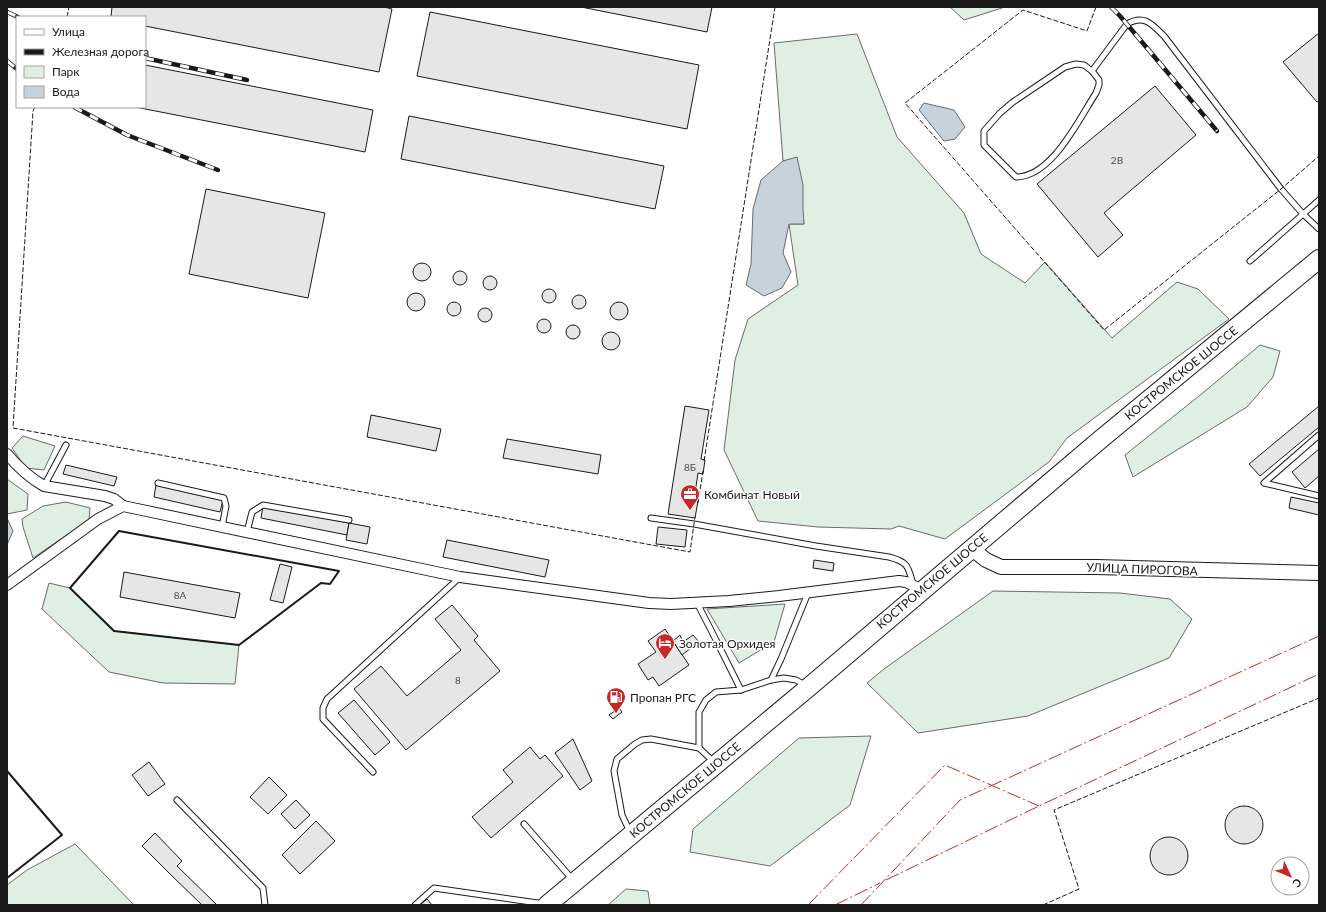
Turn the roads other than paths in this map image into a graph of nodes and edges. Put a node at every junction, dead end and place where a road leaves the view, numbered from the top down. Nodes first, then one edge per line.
1 (1092, 70) junction
2 (1319, 200) edge
3 (1303, 214) junction
4 (1319, 229) edge
5 (1319, 259) edge
6 (1250, 261) dead end
7 (1319, 435) edge
8 (66, 445) dead end
9 (7, 454) edge
10 (158, 483) dead end
11 (44, 486) junction
12 (1319, 496) edge
13 (123, 506) junction
14 (651, 518) dead end
15 (349, 520) dead end
16 (222, 527) junction
17 (247, 532) junction
18 (971, 548) junction
19 (1319, 573) edge
20 (460, 577) junction
21 (7, 585) edge
22 (918, 587) junction
23 (808, 593) junction
24 (697, 603) junction
25 (771, 680) junction
26 (809, 687) junction
27 (741, 690) junction
28 (699, 748) junction
29 (717, 764) junction
30 (373, 772) dead end
31 (177, 800) dead end
32 (524, 824) dead end
33 (631, 835) junction
34 (575, 882) junction
35 (548, 904) edge
36 (265, 905) edge
37 (415, 905) edge

1 - 1 lane
1 - 3 lane
2 - 3 lane
3 - 4 lane
3 - 6 lane
5 - 18 highway, КОСТРОМСКОЕ ШОССЕ
7 - 12 lane
8 - 11 lane
9 - 11 street
10 - 16 lane
11 - 13 street
13 - 16 street
13 - 21 street
14 - 22 lane
15 - 17 lane
16 - 17 street
17 - 20 street
18 - 19 street, УЛИЦА ПИРОГОВА
18 - 22 highway, КОСТРОМСКОЕ ШОССЕ
20 - 24 street
20 - 30 lane
22 - 23 street
22 - 26 highway, КОСТРОМСКОЕ ШОССЕ
23 - 24 street
23 - 25 lane
24 - 27 lane
25 - 26 lane
25 - 27 lane
26 - 29 highway, КОСТРОМСКОЕ ШОССЕ
27 - 28 lane
28 - 29 lane
28 - 33 lane
29 - 33 highway, КОСТРОМСКОЕ ШОССЕ
31 - 36 lane
32 - 34 lane
33 - 34 highway, КОСТРОМСКОЕ ШОССЕ
34 - 35 highway, КОСТРОМСКОЕ ШОССЕ
35 - 37 lane

